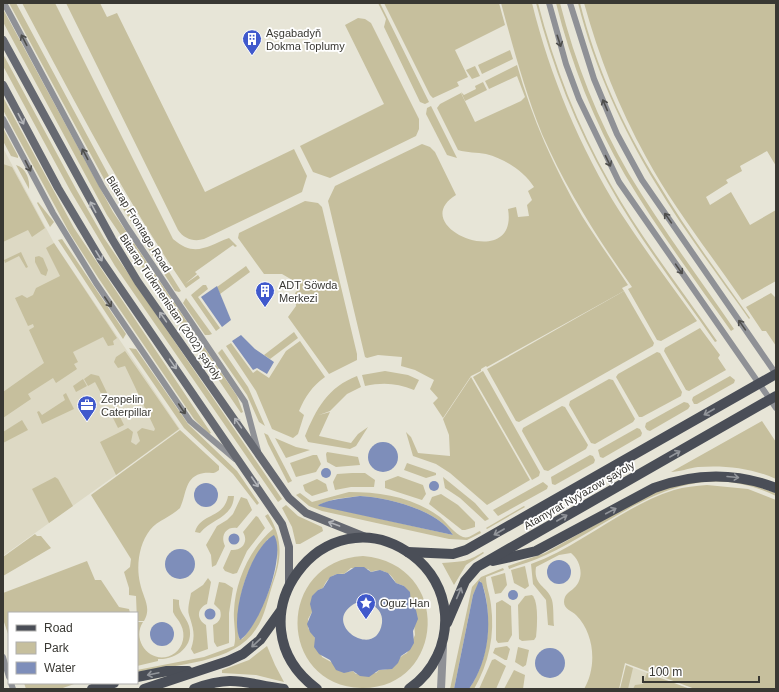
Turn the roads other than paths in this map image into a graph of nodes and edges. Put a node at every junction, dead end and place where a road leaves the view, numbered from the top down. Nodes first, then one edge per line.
1 (4, 3) edge
2 (549, 3) edge
3 (570, 3) edge
4 (3, 40) edge
5 (3, 85) edge
6 (3, 119) edge
7 (776, 374) edge
8 (776, 396) edge
9 (776, 408) edge
10 (258, 452) junction
11 (243, 466) junction
12 (776, 488) edge
13 (371, 539) junction
14 (408, 552) junction
15 (485, 563) junction
16 (288, 584) junction
17 (280, 612) junction
18 (444, 634) junction
19 (3, 657) edge
20 (196, 671) junction
21 (8, 674) edge
22 (138, 678) edge
23 (110, 684) edge
24 (92, 689) edge
25 (144, 689) edge
26 (194, 689) edge
27 (284, 689) edge
28 (317, 689) edge
29 (409, 689) edge
30 (441, 689) edge

10 -> 1 street, Bitarap Frontage Road
2 -> 9 street
7 -> 3 street
10 -> 4 main road, Bitarap Türkmenistan (2002) şaýoly
5 -> 11 main road
6 -> 11 street
7 -> 14 main road, Atamyrat Nyýazow şaýoly
15 -> 8 main road, Atamyrat Nyýazow şaýoly
13 -> 10 main road, Bitarap Türkmenistan (2002) şaýoly
11 -> 16 main road
15 -> 12 main road
13 - 14 main road
13 - 16 main road
14 - 18 main road
18 -> 15 main road, Atamyrat Nyýazow şaýoly
16 - 17 main road
17 -> 20 main road
17 - 28 main road
18 - 29 main road, Atamyrat Nyýazow şaýoly
18 - 30 street
19 - 21 street
20 -> 22 main road
20 - 25 main road
23 - 24 main road
26 - 27 main road

